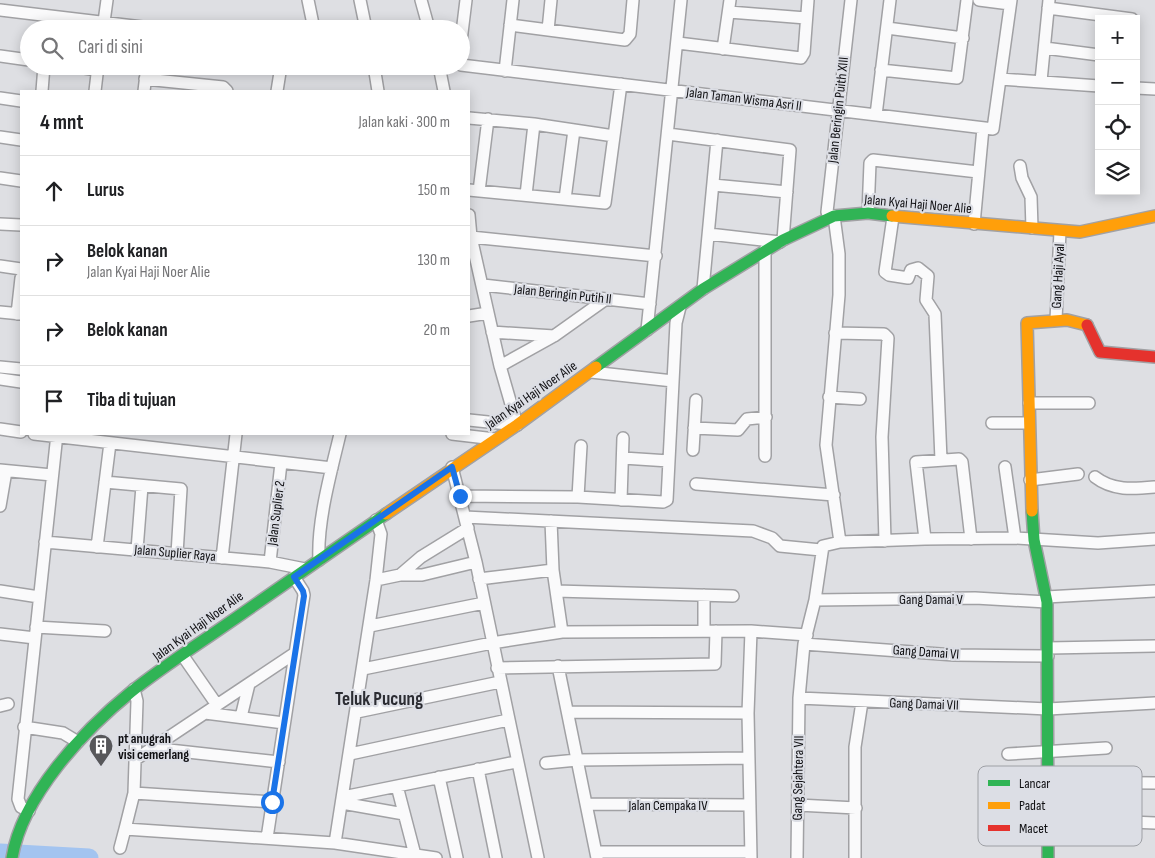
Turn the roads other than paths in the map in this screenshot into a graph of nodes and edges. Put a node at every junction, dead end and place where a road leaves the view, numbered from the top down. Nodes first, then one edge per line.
1 (107, 0) edge
2 (308, 0) edge
3 (360, 0) edge
4 (421, 0) edge
5 (466, 0) edge
6 (513, 0) edge
7 (552, 0) edge
8 (633, 0) edge
9 (681, 0) edge
10 (730, 0) edge
11 (808, 0) edge
12 (851, 0) edge
13 (890, 0) edge
14 (967, 0) edge
15 (979, 0) edge
16 (1011, 2) edge
17 (1048, 4) edge
18 (0, 10) edge
19 (729, 12) junction
20 (1110, 15) edge
21 (806, 18) junction
22 (65, 20) edge
23 (105, 20) edge
24 (312, 20) edge
25 (364, 20) edge
26 (427, 20) edge
27 (464, 20) edge
28 (510, 25) junction
29 (887, 28) junction
30 (548, 30) junction
31 (963, 38) junction
32 (678, 44) junction
33 (1045, 48) junction
34 (723, 49) junction
35 (1095, 54) edge
36 (0, 56) edge
37 (20, 59) edge
38 (470, 66) edge
39 (881, 70) junction
40 (505, 71) junction
41 (43, 75) edge
42 (97, 75) edge
43 (146, 75) edge
44 (280, 75) edge
45 (375, 75) edge
46 (441, 75) edge
47 (145, 79) junction
48 (1000, 79) junction
49 (1041, 81) junction
50 (621, 84) junction
51 (1095, 86) edge
52 (186, 87) edge
53 (1140, 88) edge
54 (1155, 89) edge
55 (42, 90) edge
56 (95, 90) edge
57 (144, 90) edge
58 (225, 90) edge
59 (277, 90) edge
60 (378, 90) edge
61 (444, 90) edge
62 (672, 90) junction
63 (0, 98) edge
64 (20, 101) edge
65 (837, 110) junction
66 (876, 115) junction
67 (470, 118) edge
68 (488, 119) junction
69 (534, 124) junction
70 (983, 128) junction
71 (574, 130) junction
72 (668, 134) junction
73 (614, 136) junction
74 (0, 137) edge
75 (20, 140) edge
76 (717, 140) junction
77 (1020, 166) dead end
78 (978, 172) junction
79 (0, 178) edge
80 (20, 181) edge
81 (713, 185) junction
82 (474, 191) edge
83 (787, 192) junction
84 (526, 195) junction
85 (565, 199) junction
86 (868, 213) junction
87 (834, 216) junction
88 (1155, 216) edge
89 (893, 217) junction
90 (0, 224) edge
91 (974, 224) junction
92 (20, 226) edge
93 (470, 226) edge
94 (1032, 228) junction
95 (1060, 231) junction
96 (709, 234) junction
97 (471, 237) junction
98 (781, 241) junction
99 (765, 250) junction
100 (656, 256) junction
101 (0, 266) edge
102 (20, 269) edge
103 (483, 285) junction
104 (703, 289) junction
105 (20, 296) edge
106 (606, 299) junction
107 (647, 304) junction
108 (680, 308) junction
109 (0, 312) edge
110 (488, 313) junction
111 (19, 314) edge
112 (470, 316) edge
113 (1056, 320) junction
114 (647, 330) junction
115 (492, 332) junction
116 (835, 333) junction
117 (554, 336) junction
118 (1155, 357) edge
119 (0, 366) edge
120 (500, 366) junction
121 (20, 369) edge
122 (590, 372) junction
123 (0, 379) edge
124 (673, 381) junction
125 (20, 382) edge
126 (829, 397) junction
127 (860, 399) dead end
128 (696, 400) dead end
129 (1029, 403) junction
130 (1089, 403) dead end
131 (766, 417) junction
132 (470, 420) edge
133 (992, 423) dead end
134 (1029, 423) junction
135 (517, 425) junction
136 (694, 428) junction
137 (0, 430) edge
138 (20, 432) edge
139 (57, 435) edge
140 (236, 435) edge
141 (340, 435) edge
142 (461, 435) edge
143 (623, 438) dead end
144 (495, 439) junction
145 (110, 443) junction
146 (581, 446) dead end
147 (693, 450) dead end
148 (765, 456) dead end
149 (233, 458) junction
150 (623, 458) junction
151 (941, 460) junction
152 (669, 461) junction
153 (281, 463) junction
154 (452, 467) junction
155 (1005, 467) dead end
156 (332, 468) junction
157 (3, 470) edge
158 (1078, 474) dead end
159 (52, 475) junction
160 (1095, 477) dead end
161 (1030, 480) junction
162 (105, 482) junction
163 (696, 484) dead end
164 (142, 486) junction
165 (1155, 487) edge
166 (460, 496) junction
167 (834, 496) junction
168 (578, 497) junction
169 (621, 500) junction
170 (0, 506) edge
171 (376, 520) junction
172 (551, 522) junction
173 (467, 523) junction
174 (971, 538) junction
175 (1015, 538) junction
176 (925, 539) junction
177 (1155, 539) edge
178 (1034, 540) junction
179 (885, 541) junction
180 (45, 542) junction
181 (840, 542) junction
182 (98, 547) junction
183 (137, 550) junction
184 (821, 550) junction
185 (177, 554) junction
186 (222, 558) junction
187 (319, 560) junction
188 (270, 562) junction
189 (476, 562) junction
190 (305, 569) junction
191 (553, 570) junction
192 (400, 574) junction
193 (294, 577) junction
194 (479, 579) junction
195 (376, 580) junction
196 (556, 591) junction
197 (1155, 591) edge
198 (0, 592) edge
199 (704, 595) junction
200 (39, 596) junction
201 (733, 596) dead end
202 (1047, 599) junction
203 (815, 600) junction
204 (484, 603) junction
205 (370, 626) junction
206 (105, 631) dead end
207 (710, 631) junction
208 (751, 631) junction
209 (562, 632) junction
210 (36, 633) junction
211 (0, 634) edge
212 (806, 639) junction
213 (492, 643) junction
214 (1155, 646) edge
215 (1048, 652) junction
216 (295, 653) junction
217 (183, 656) junction
218 (558, 666) junction
219 (497, 668) junction
220 (363, 669) junction
221 (500, 682) junction
222 (248, 684) junction
223 (134, 689) junction
224 (799, 698) junction
225 (862, 702) junction
226 (1155, 703) edge
227 (217, 705) junction
228 (1048, 709) junction
229 (357, 712) junction
230 (568, 712) junction
231 (205, 713) junction
232 (748, 713) junction
233 (241, 717) junction
234 (508, 720) junction
235 (284, 723) junction
236 (24, 726) junction
237 (78, 742) junction
238 (152, 748) junction
239 (1106, 748) dead end
240 (1049, 752) junction
241 (350, 754) junction
242 (1008, 754) dead end
243 (749, 758) junction
244 (136, 759) junction
245 (577, 760) junction
246 (278, 762) junction
247 (516, 762) junction
248 (546, 763) dead end
249 (1049, 766) edge
250 (478, 769) junction
251 (439, 777) junction
252 (1142, 783) edge
253 (1155, 783) edge
254 (397, 786) junction
255 (134, 793) junction
256 (343, 800) junction
257 (272, 802) junction
258 (586, 804) junction
259 (798, 805) junction
260 (750, 806) junction
261 (856, 808) junction
262 (30, 810) junction
263 (404, 814) junction
264 (1142, 824) edge
265 (1155, 824) edge
266 (125, 829) junction
267 (267, 838) junction
268 (336, 843) junction
269 (120, 848) dead end
270 (415, 855) junction
271 (597, 855) edge
272 (751, 855) edge
273 (12, 858) edge
274 (436, 858) edge
275 (457, 858) edge
276 (496, 858) edge
277 (538, 858) edge
278 (797, 858) edge
279 (855, 858) edge

1 - 23 street
2 - 24 street
3 - 25 street
4 - 26 street
5 - 27 street
6 - 28 street
7 - 30 street
8 - 30 street
9 - 32 street
10 - 19 street
11 - 21 street
12 - 65 street, Jalan Beringin Puith XIII
13 - 29 street
14 - 31 street
15 - 16 street
16 - 48 street
17 - 20 street
17 - 33 street
18 - 22 street
19 - 21 street
19 - 34 street
21 - 34 street
28 - 30 street
28 - 40 street
29 - 31 street
29 - 39 street
31 - 39 street
32 - 34 street
32 - 62 street
33 - 35 street
33 - 49 street
36 - 37 street
38 - 40 street, Jalan Taman Wisma Asri II
39 - 66 street
40 - 50 street, Jalan Taman Wisma Asri II
41 - 55 street
42 - 56 street
43 - 47 street
44 - 59 street
45 - 60 street
46 - 61 street
47 - 52 street
47 - 57 street
48 - 49 street
48 - 70 street
49 - 51 street
50 - 62 street, Jalan Taman Wisma Asri II
50 - 73 street
52 - 58 street
53 - 54 street
62 - 65 street, Jalan Taman Wisma Asri II
62 - 72 street
63 - 64 street
65 - 66 street, Jalan Taman Wisma Asri II
65 - 87 street, Jalan Beringin Puith XIII
66 - 70 street, Jalan Taman Wisma Asri II
67 - 68 street
68 - 69 street
68 - 82 street
69 - 71 street
69 - 84 street
70 - 78 street
71 - 73 street
71 - 85 street
72 - 76 street
72 - 100 street
73 - 85 street
74 - 75 street
76 - 81 street
76 - 83 street
77 - 94 street
78 - 86 street
78 - 91 street
79 - 80 street
81 - 83 street
81 - 96 street
82 - 84 street
83 - 98 street
84 - 85 street
86 - 87 street, Jalan Kyai Haji Noer Alie
86 - 89 street, Jalan Kyai Haji Noer Alie
87 - 98 street, Jalan Kyai Haji Noer Alie
87 - 116 street
88 - 95 street, Jalan Kyai Haji Noer Alie
89 - 91 street, Jalan Kyai Haji Noer Alie
89 - 151 street
90 - 92 street
91 - 94 street, Jalan Kyai Haji Noer Alie
93 - 97 street
94 - 95 street, Jalan Kyai Haji Noer Alie
95 - 113 street, Gang Haji Ayal
96 - 98 street
96 - 104 street
97 - 100 street
97 - 103 street
98 - 99 street, Jalan Kyai Haji Noer Alie
99 - 104 street, Jalan Kyai Haji Noer Alie
99 - 131 street
100 - 107 street
101 - 102 street
103 - 106 street, Jalan Beringin Putih II
103 - 110 street
104 - 108 street, Jalan Kyai Haji Noer Alie
105 - 111 street
106 - 107 street, Jalan Beringin Putih II
106 - 117 street
107 - 114 street
108 - 114 street, Jalan Kyai Haji Noer Alie
108 - 124 street
109 - 111 street
110 - 112 street
110 - 115 street
113 - 118 street
113 - 129 street
114 - 122 street, Jalan Kyai Haji Noer Alie
115 - 117 street
115 - 120 street
116 - 126 street
116 - 179 street
117 - 120 street
119 - 121 street
120 - 135 street
122 - 124 street
122 - 135 street, Jalan Kyai Haji Noer Alie
123 - 125 street
124 - 152 street
126 - 127 street
126 - 167 street
128 - 136 street
129 - 130 street
129 - 134 street
131 - 136 street
131 - 148 street
132 - 135 street
133 - 134 street
134 - 161 street
135 - 144 street, Jalan Kyai Haji Noer Alie
136 - 147 street
137 - 138 street
139 - 145 street
139 - 159 street
140 - 149 street
141 - 156 street
142 - 144 street
143 - 150 street
144 - 154 street, Jalan Kyai Haji Noer Alie
145 - 149 street
145 - 162 street
146 - 168 street
149 - 153 street
149 - 186 street
150 - 152 street
150 - 169 street
151 - 174 street
151 - 176 street
152 - 169 street
153 - 156 street
153 - 188 street, Jalan Suplier 2
154 - 166 street
154 - 171 street, Jalan Kyai Haji Noer Alie
155 - 175 street
156 - 187 street
157 - 159 street
157 - 170 street
158 - 161 street
159 - 180 street
160 - 165 street
161 - 178 street
162 - 164 street
162 - 182 street
163 - 167 street
164 - 183 street
164 - 185 street
166 - 168 street
166 - 173 street
167 - 181 street
168 - 169 street
171 - 187 street, Jalan Kyai Haji Noer Alie
171 - 195 street
172 - 173 street
172 - 184 street
172 - 191 street
173 - 189 street
173 - 192 street
174 - 175 street
174 - 176 street
175 - 178 street
176 - 179 street
177 - 178 street
178 - 202 street
179 - 181 street
180 - 182 street, Jalan Suplier Raya
180 - 200 street
181 - 184 street
182 - 183 street, Jalan Suplier Raya
183 - 185 street, Jalan Suplier Raya
184 - 203 street, Gang Sejahtera VII
185 - 186 street, Jalan Suplier Raya
186 - 188 street, Jalan Suplier Raya
187 - 190 street, Jalan Kyai Haji Noer Alie
188 - 190 street, Jalan Suplier Raya
189 - 192 street
189 - 194 street
190 - 193 street, Jalan Kyai Haji Noer Alie
191 - 194 street
191 - 196 street
192 - 195 street
193 - 216 street
193 - 217 street, Jalan Kyai Haji Noer Alie
194 - 204 street
195 - 205 street
196 - 199 street
196 - 209 street
197 - 202 street, Gang Damai V
198 - 200 street
199 - 201 street
199 - 207 street
200 - 210 street
202 - 203 street, Gang Damai V
202 - 215 street
203 - 212 street, Gang Sejahtera VII
204 - 205 street
204 - 213 street
205 - 220 street
206 - 210 street
207 - 208 street, Gang Damai VI
207 - 209 street, Gang Damai VI
207 - 218 street
208 - 212 street, Gang Damai VI
208 - 232 street
209 - 213 street, Gang Damai VI
210 - 211 street
210 - 236 street
212 - 215 street, Gang Damai VI
212 - 224 street, Gang Sejahtera VII
213 - 219 street
213 - 220 street, Gang Damai VI
214 - 215 street, Gang Damai VI
215 - 228 street
216 - 222 street
216 - 235 street
217 - 223 street, Jalan Kyai Haji Noer Alie
217 - 227 street
218 - 219 street
218 - 230 street
219 - 221 street
220 - 229 street
221 - 229 street
221 - 234 street
222 - 227 street
222 - 233 street
223 - 237 street, Jalan Kyai Haji Noer Alie
223 - 244 street
224 - 225 street, Gang Damai VII
224 - 259 street, Gang Sejahtera VII
225 - 228 street, Gang Damai VII
225 - 261 street
226 - 228 street, Gang Damai VII
227 - 231 street
228 - 240 street
229 - 241 street
230 - 232 street
230 - 245 street
231 - 233 street
231 - 238 street
232 - 243 street
233 - 235 street
234 - 241 street
234 - 247 street
235 - 246 street
236 - 237 street
236 - 262 street
237 - 262 street, Jalan Kyai Haji Noer Alie
238 - 244 street
238 - 246 street
239 - 240 street
240 - 242 street
240 - 249 street
241 - 256 street
243 - 245 street
243 - 260 street
244 - 255 street
245 - 248 street
245 - 258 street
246 - 257 street
247 - 250 street
247 - 277 street
250 - 251 street
250 - 276 street
251 - 254 street
251 - 275 street
252 - 253 street
254 - 256 street
254 - 263 street
255 - 257 street
255 - 266 street
256 - 263 street
256 - 268 street
257 - 267 street
258 - 260 street, Jalan Cempaka IV
258 - 271 street
259 - 261 street
259 - 278 street, Gang Sejahtera VII
260 - 272 street
261 - 279 street
262 - 273 street, Jalan Kyai Haji Noer Alie
263 - 270 street
264 - 265 street
266 - 267 street
266 - 269 street
267 - 268 street
268 - 270 street
270 - 274 street
271 - 272 street

